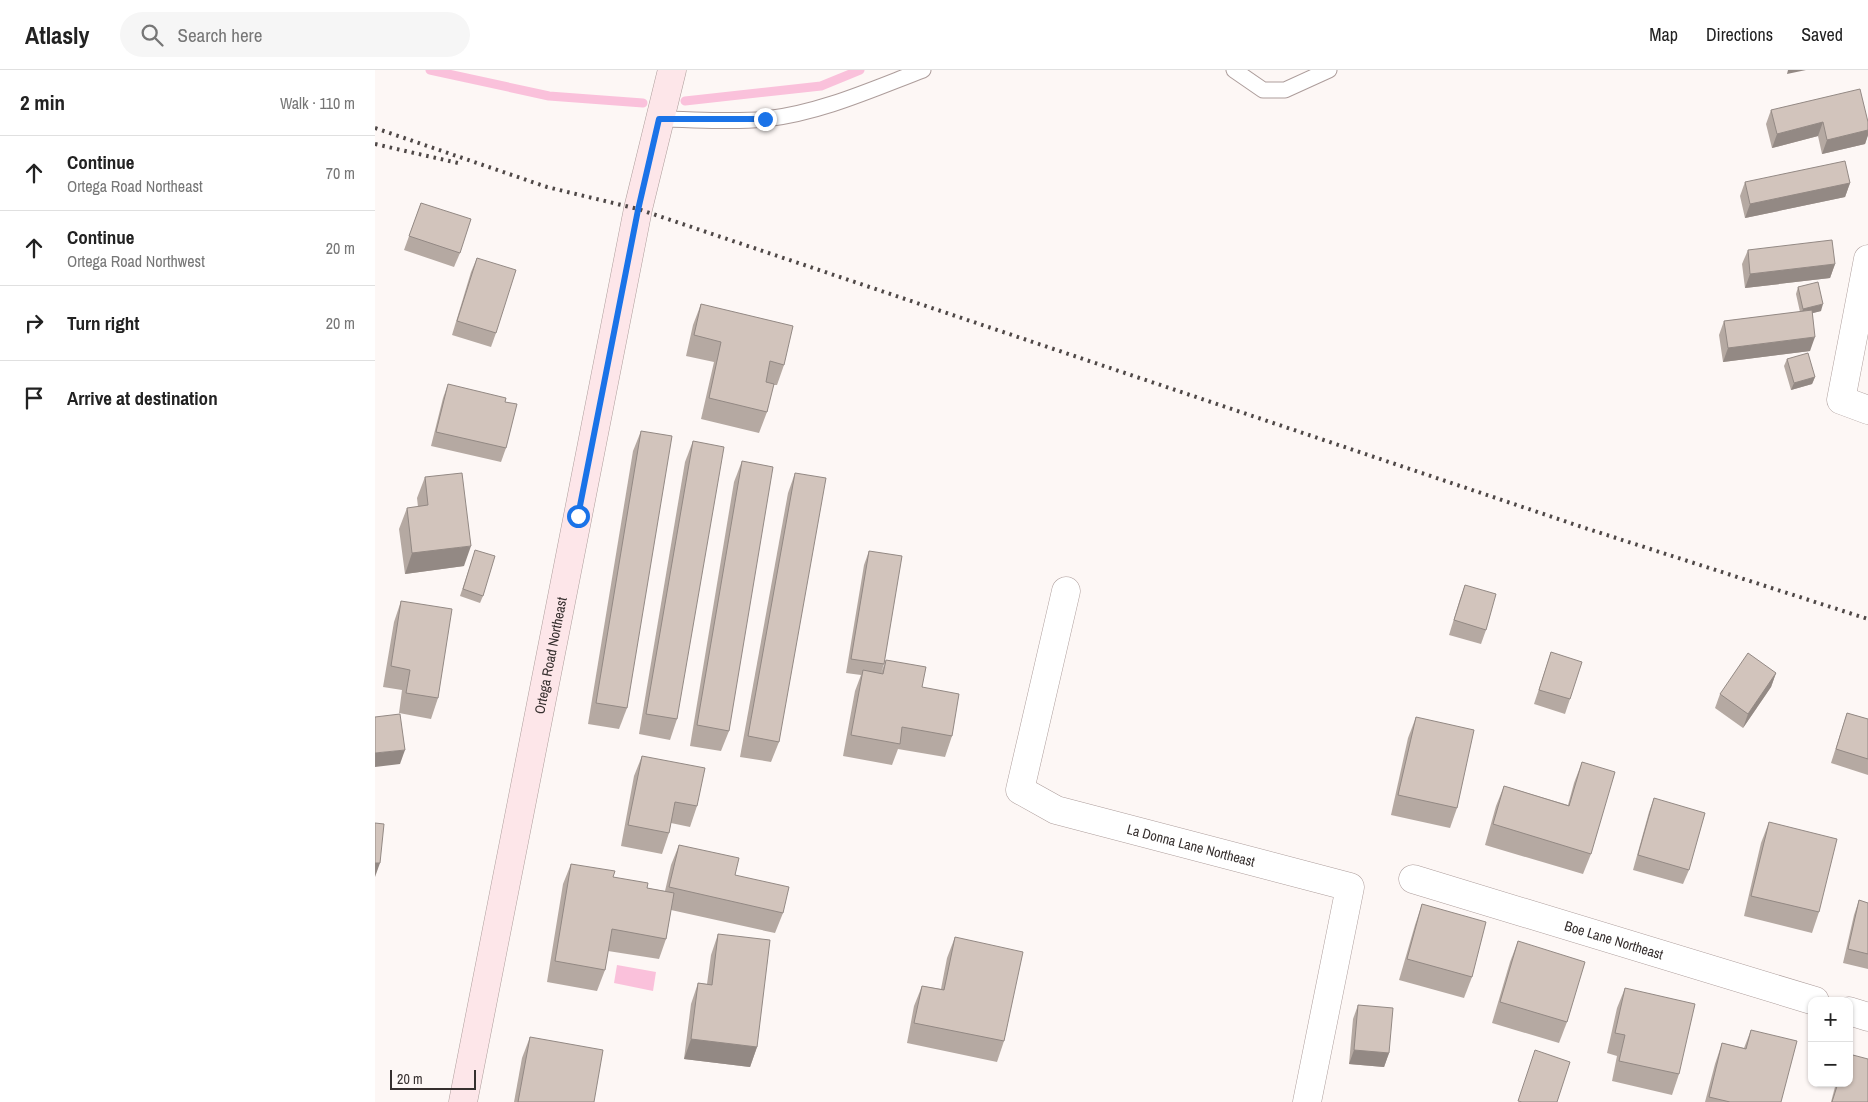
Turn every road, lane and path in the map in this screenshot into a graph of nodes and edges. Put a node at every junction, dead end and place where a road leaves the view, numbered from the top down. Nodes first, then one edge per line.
1 (672, 70) edge
2 (923, 70) edge
3 (1234, 70) edge
4 (1329, 70) edge
5 (659, 119) junction
6 (1868, 259) edge
7 (1868, 410) edge
8 (1065, 591) dead end
9 (1413, 879) dead end
10 (1808, 999) edge
11 (1853, 1012) edge
12 (1868, 1017) edge
13 (463, 1102) edge
14 (1307, 1102) edge

1 - 5 street, Ortega Road Northeast
2 - 5 lane
3 - 4 lane
5 - 13 street, Ortega Road Northeast
6 - 7 street
8 - 14 street, La Donna Lane Northeast
9 - 10 street, Boe Lane Northeast
11 - 12 street

